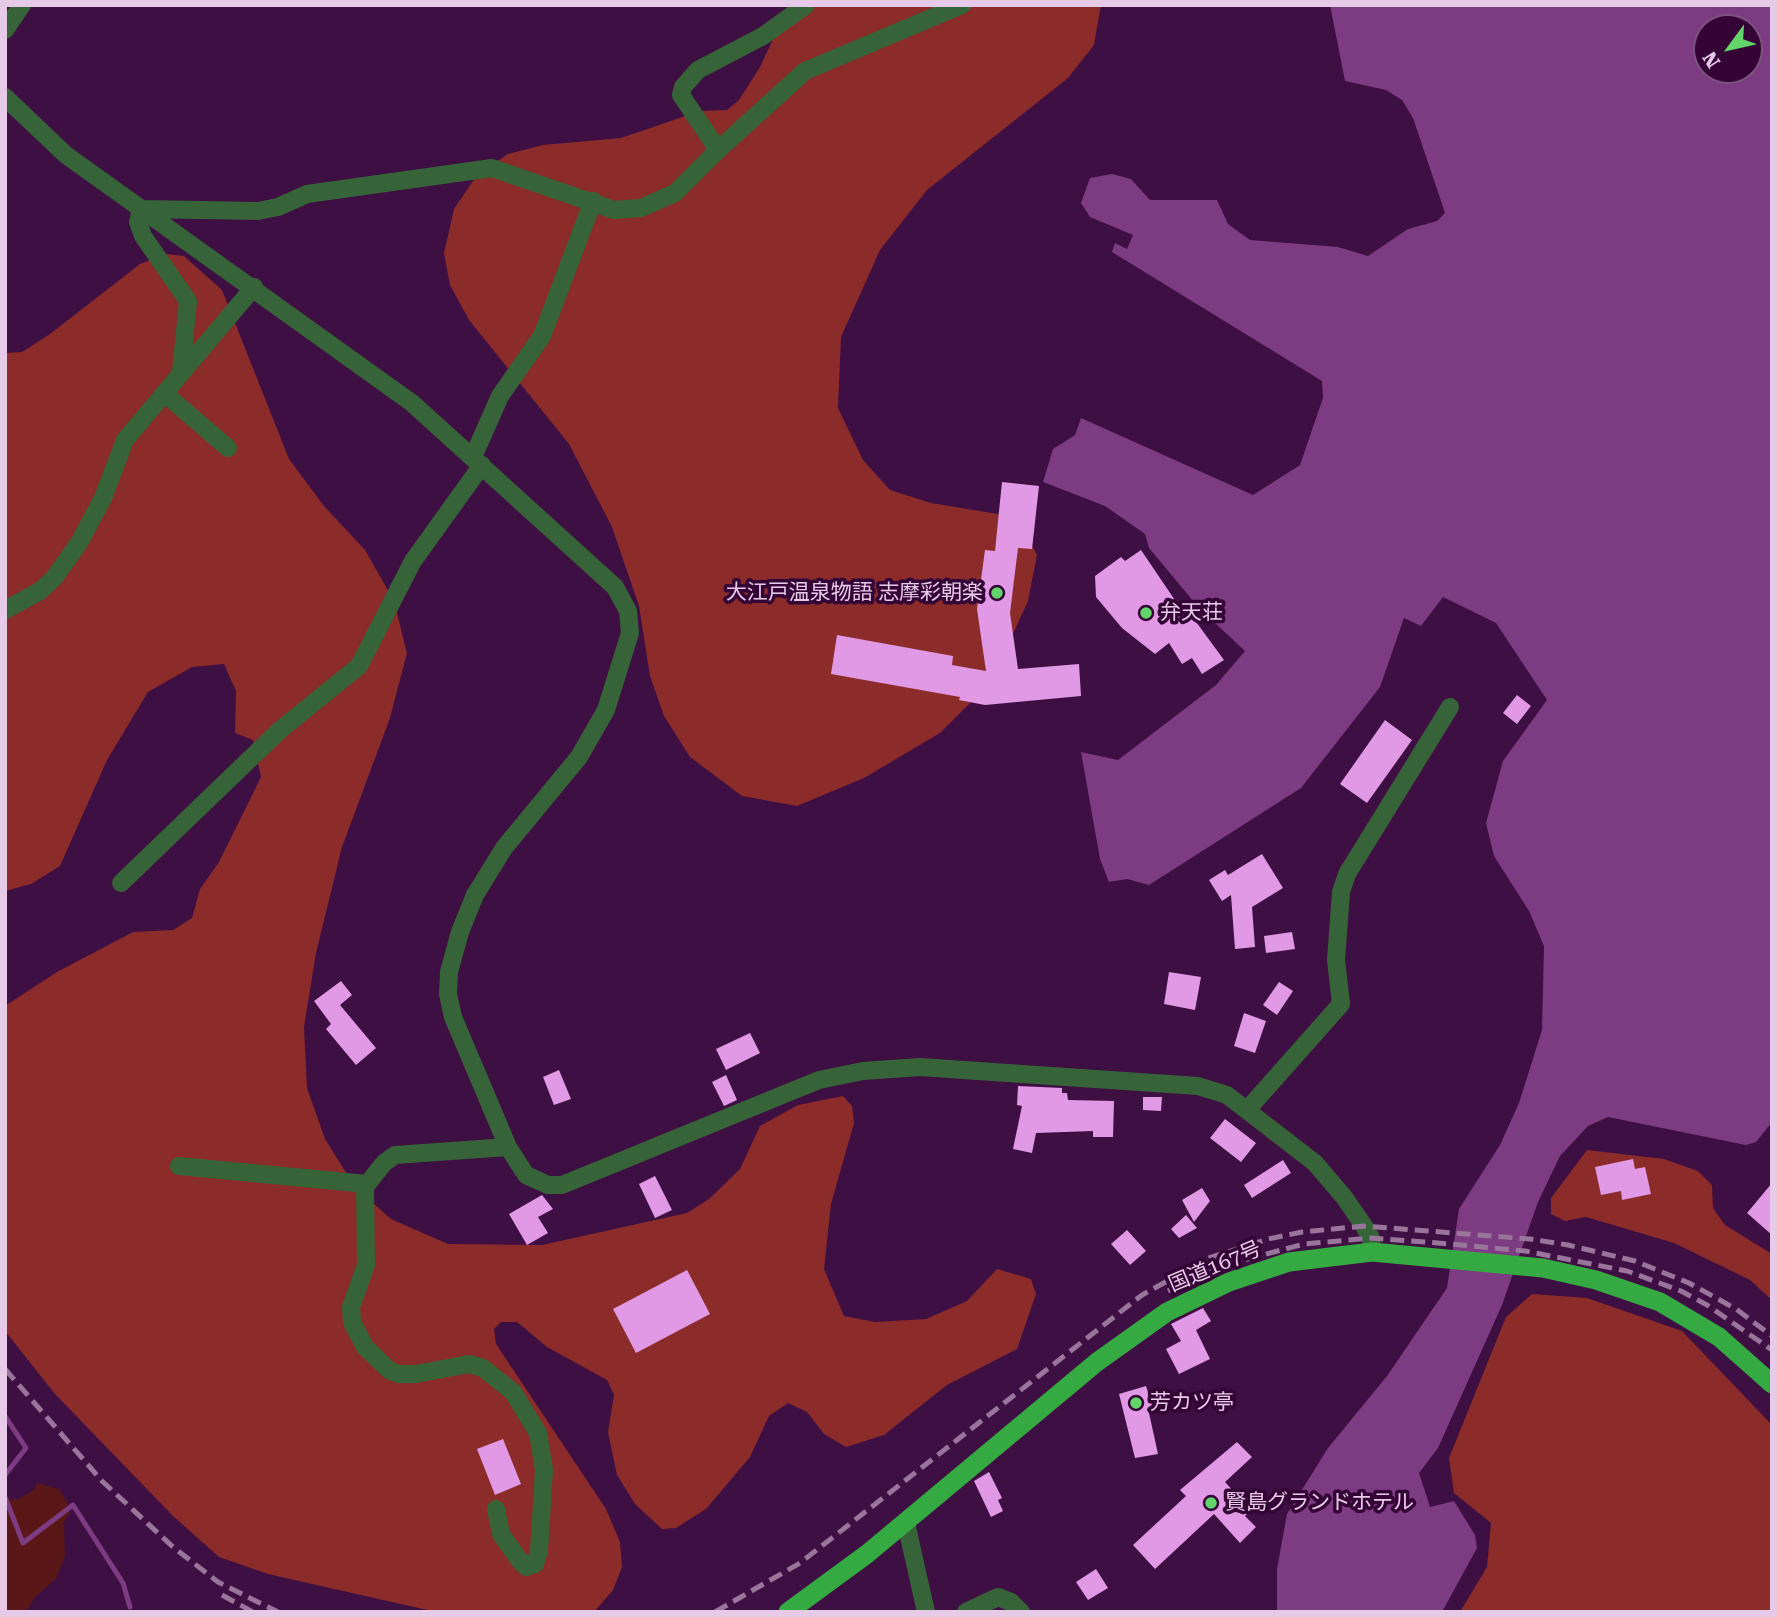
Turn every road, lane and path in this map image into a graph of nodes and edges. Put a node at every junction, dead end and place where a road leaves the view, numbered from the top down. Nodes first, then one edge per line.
1 (22, 5) edge
2 (806, 5) edge
3 (962, 5) edge
4 (5, 30) edge
5 (5, 97) edge
6 (718, 150) junction
7 (593, 201) junction
8 (141, 209) junction
9 (254, 287) junction
10 (181, 372) junction
11 (164, 393) junction
12 (228, 448) dead end
13 (477, 461) junction
14 (5, 610) edge
15 (1450, 707) dead end
16 (121, 883) dead end
17 (1247, 1110) junction
18 (508, 1147) junction
19 (179, 1166) dead end
20 (367, 1184) junction
21 (1372, 1252) junction
22 (1772, 1384) edge
23 (496, 1510) dead end
24 (906, 1523) junction
25 (788, 1612) edge
26 (926, 1612) edge
27 (966, 1612) edge
28 (1021, 1612) edge

1 - 4 street
2 - 6 street
3 - 6 street
5 - 8 street
6 - 7 street
7 - 8 street
7 - 13 street
8 - 9 street
8 - 10 street
9 - 10 street
9 - 13 street
10 - 11 street
11 - 12 street
11 - 14 street
13 - 16 street
13 - 18 street
15 - 17 street
17 - 18 street
17 - 21 street
18 - 20 street
19 - 20 street
20 - 23 street
21 - 22 highway, 国道167号
21 - 24 highway, 国道167号
24 - 25 highway, 国道167号
24 - 26 street
27 - 28 street

